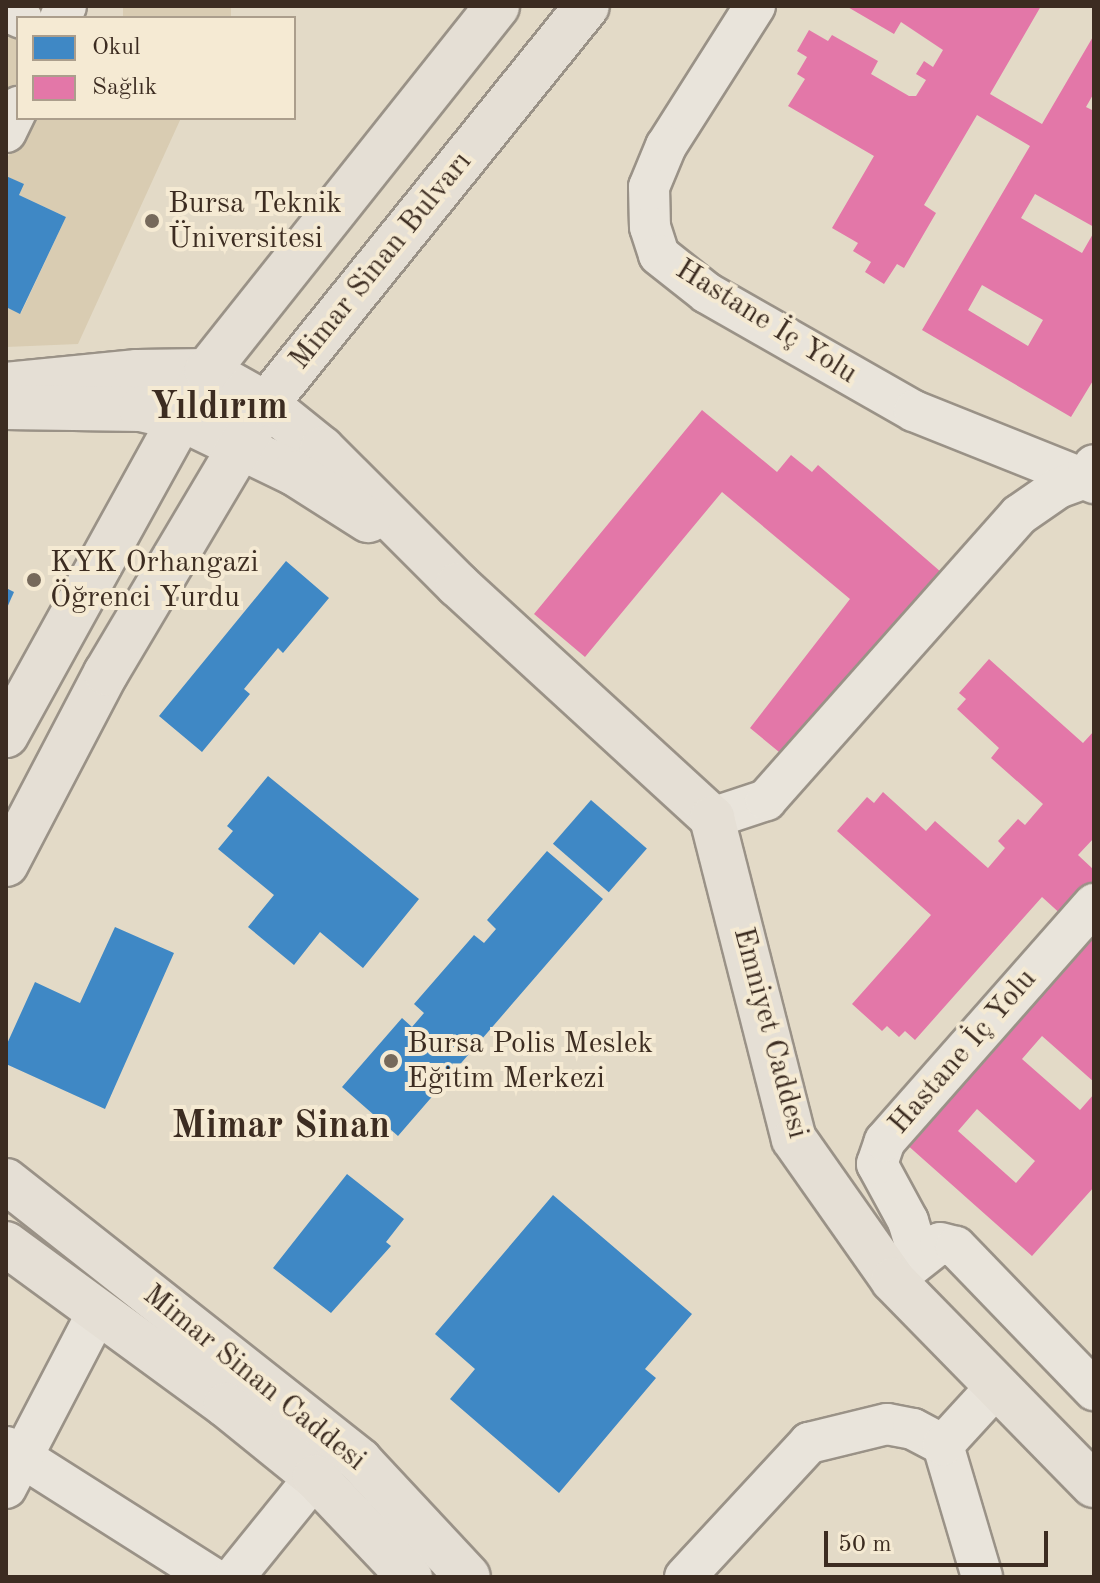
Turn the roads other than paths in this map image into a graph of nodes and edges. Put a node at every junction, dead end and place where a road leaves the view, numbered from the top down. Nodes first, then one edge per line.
1 (587, 6) edge
2 (755, 6) edge
3 (482, 11) edge
4 (16, 111) edge
5 (6, 132) edge
6 (207, 371) junction
7 (6, 385) edge
8 (266, 404) junction
9 (6, 407) edge
10 (77, 411) junction
11 (180, 418) junction
12 (240, 446) junction
13 (1091, 476) edge
14 (136, 497) junction
15 (458, 585) junction
16 (6, 735) edge
17 (712, 818) junction
18 (6, 864) edge
19 (1094, 904) edge
20 (6, 1158) edge
21 (16, 1188) edge
22 (6, 1244) edge
23 (906, 1269) junction
24 (98, 1311) junction
25 (997, 1386) junction
26 (1094, 1390) edge
27 (1094, 1406) edge
28 (943, 1445) junction
29 (12, 1464) edge
30 (315, 1477) junction
31 (1094, 1485) edge
32 (211, 1577) edge
33 (234, 1577) edge
34 (410, 1577) edge
35 (468, 1577) edge
36 (685, 1577) edge
37 (982, 1577) edge

1 - 8 main road, Mimar Sinan Bulvarı
2 - 13 street, Hastane İç Yolu
3 - 6 main road
4 - 5 street
6 - 7 main road
6 - 8 main road
6 - 11 main road
8 - 12 main road, Mimar Sinan Bulvarı
8 - 15 main road
9 - 10 main road
10 - 11 main road
10 - 14 main road
11 - 12 main road
11 - 14 main road
12 - 15 main road
12 - 18 main road, Mimar Sinan Bulvarı
13 - 17 street, Hastane İç Yolu
14 - 16 main road
15 - 17 main road
17 - 23 main road, Emniyet Caddesi
19 - 23 street, Hastane İç Yolu
20 - 21 main road
21 - 35 main road, Mimar Sinan Caddesi
22 - 24 main road, Mimar Sinan Caddesi
23 - 25 main road, Emniyet Caddesi
23 - 26 street
23 - 27 street
24 - 29 street
24 - 30 main road, Mimar Sinan Caddesi
25 - 28 street
25 - 31 main road, Emniyet Caddesi
28 - 36 street
28 - 37 street
29 - 32 street
30 - 33 street
30 - 34 main road, Mimar Sinan Caddesi

